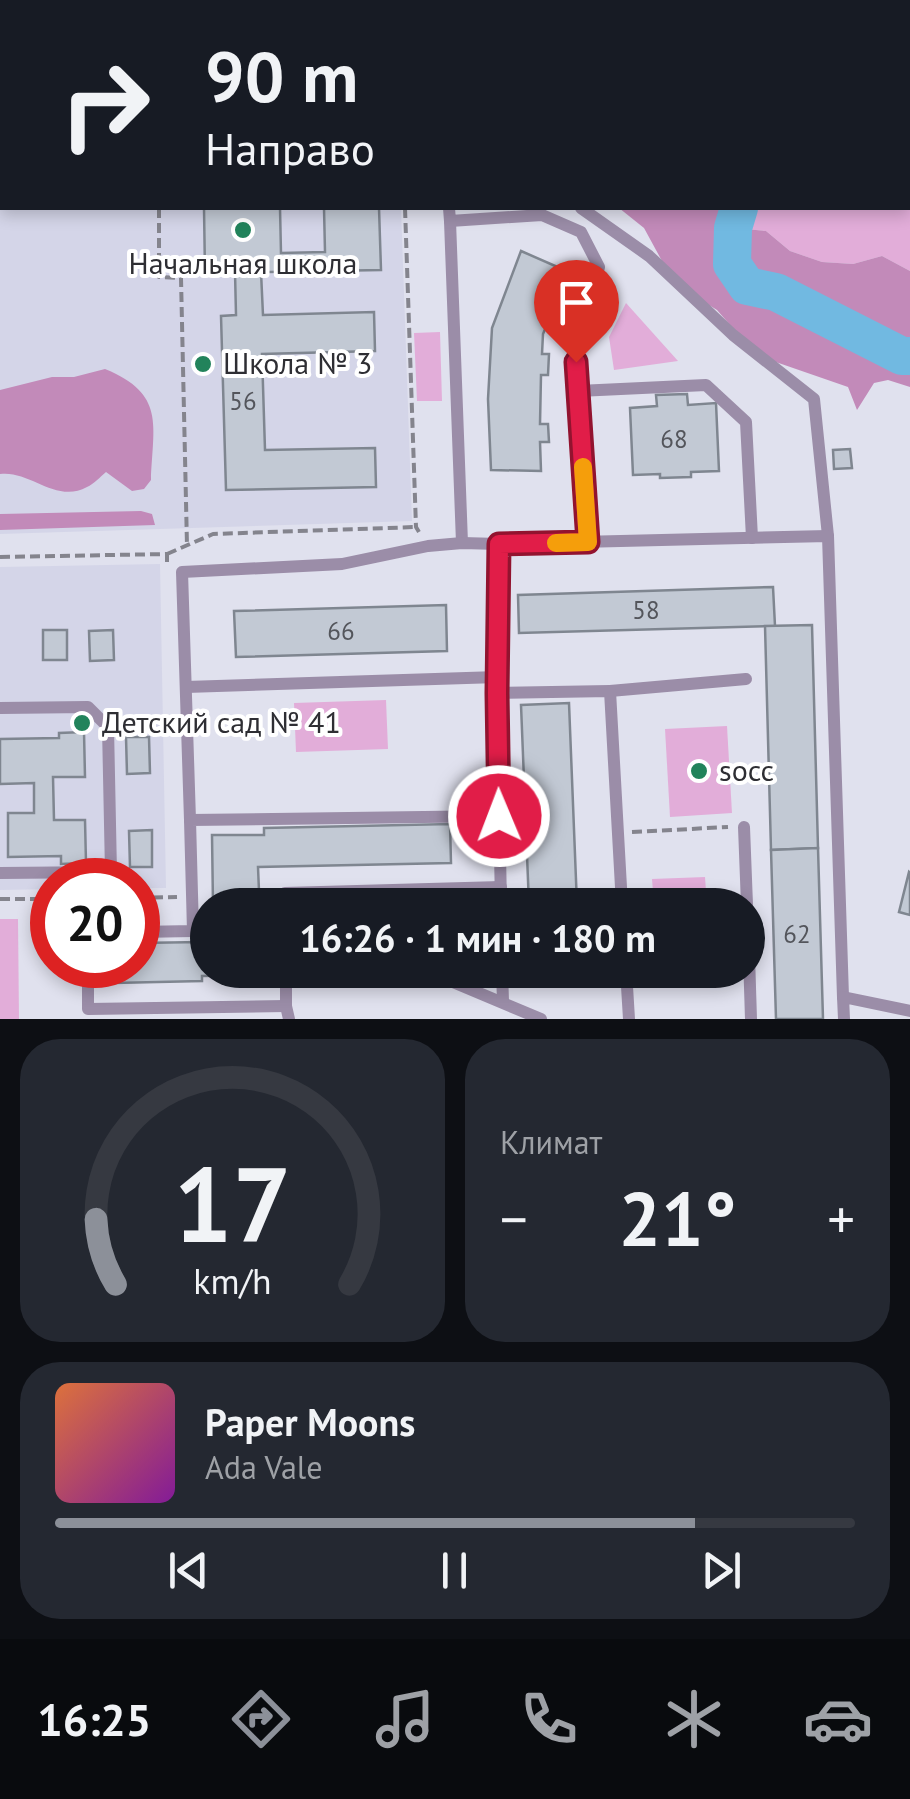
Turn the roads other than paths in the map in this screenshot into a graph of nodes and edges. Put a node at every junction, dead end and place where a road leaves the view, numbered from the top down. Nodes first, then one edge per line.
1 (584, 210) edge
2 (450, 214) edge
3 (578, 391) junction
4 (828, 536) junction
5 (752, 538) junction
6 (588, 542) junction
7 (462, 543) junction
8 (499, 544) junction
9 (498, 677) junction
10 (746, 679) dead end
11 (186, 686) junction
12 (610, 691) junction
13 (497, 693) junction
14 (0, 708) edge
15 (499, 816) junction
16 (190, 820) junction
17 (744, 827) road end
18 (0, 873) edge
19 (501, 887) joint
20 (465, 888) edge
21 (621, 888) edge
22 (746, 888) edge
23 (160, 932) edge
24 (88, 988) edge
25 (468, 988) edge
26 (503, 988) edge
27 (627, 988) edge
28 (750, 988) edge
29 (843, 996) junction
30 (503, 1002) junction
31 (910, 1011) edge
32 (288, 1012) edge
33 (541, 1019) edge
34 (628, 1019) edge
35 (751, 1019) edge
36 (844, 1019) edge

1 - 4 lane
2 - 3 lane
2 - 7 lane
3 - 5 lane
3 - 6 lane
4 - 5 lane
4 - 29 lane
5 - 6 lane
6 - 8 lane
7 - 8 lane
7 - 11 lane
8 - 9 lane
9 - 11 lane
9 - 13 lane
10 - 12 lane
11 - 16 lane
12 - 13 lane
12 - 21 lane
13 - 15 lane
14 - 18 lane
15 - 16 lane
15 - 19 lane
16 - 23 lane
17 - 22 lane
19 - 20 lane
24 - 32 lane
25 - 30 lane
26 - 30 lane
27 - 34 lane
28 - 35 lane
29 - 31 lane
29 - 36 lane
30 - 33 lane

